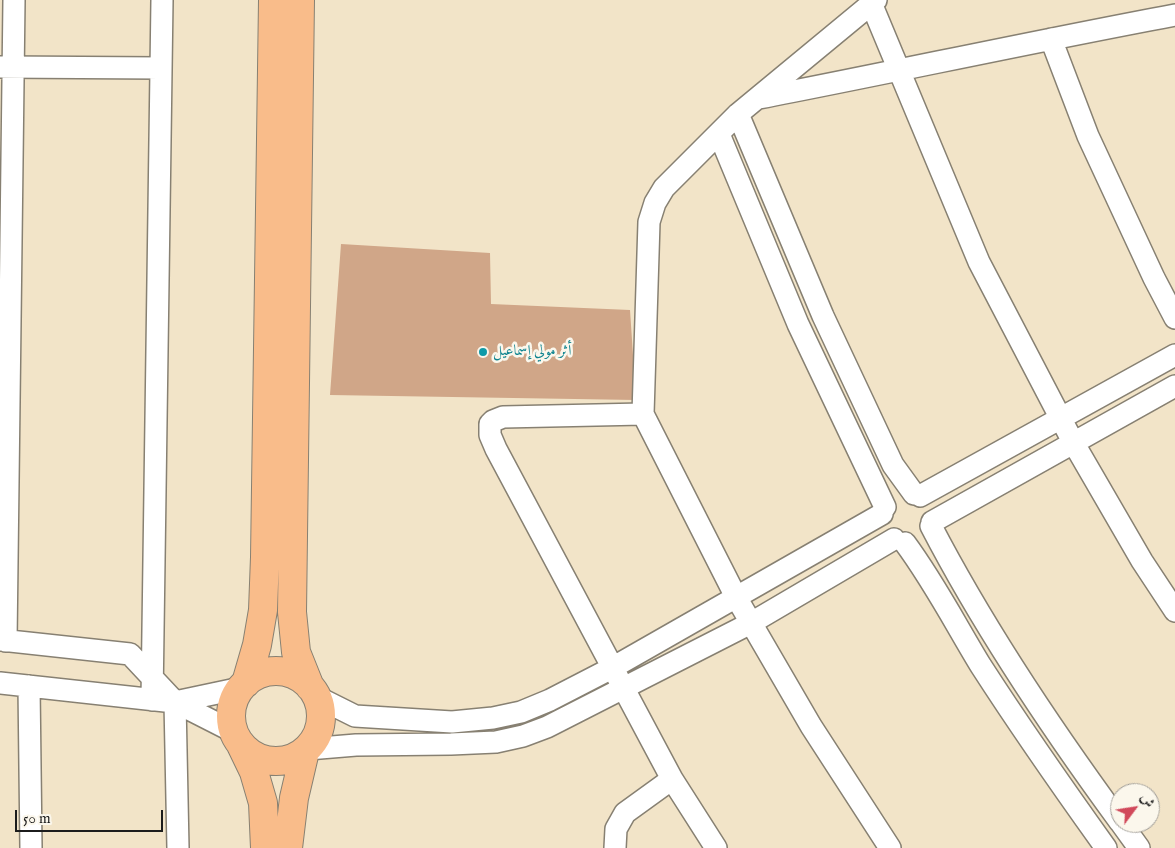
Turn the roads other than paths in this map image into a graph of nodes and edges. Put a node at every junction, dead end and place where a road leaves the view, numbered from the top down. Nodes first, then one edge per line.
1 (14, 0) edge
2 (162, 0) edge
3 (273, 0) edge
4 (300, 0) edge
5 (873, 2) edge
6 (1175, 16) edge
7 (1050, 39) junction
8 (6, 67) edge
9 (161, 68) junction
10 (900, 70) junction
11 (756, 98) junction
12 (738, 114) junction
13 (719, 134) junction
14 (1175, 318) edge
15 (1175, 355) edge
16 (1175, 386) edge
17 (643, 414) junction
18 (1060, 418) junction
19 (1073, 442) junction
20 (917, 495) junction
21 (884, 511) junction
22 (932, 524) junction
23 (899, 541) junction
24 (736, 597) junction
25 (1175, 611) edge
26 (751, 623) junction
27 (3, 640) edge
28 (612, 668) junction
29 (152, 678) junction
30 (0, 683) edge
31 (29, 686) junction
32 (243, 686) junction
33 (623, 689) junction
34 (314, 692) junction
35 (152, 700) junction
36 (175, 702) junction
37 (493, 718) junction
38 (237, 738) junction
39 (496, 742) junction
40 (307, 750) junction
41 (672, 779) junction
42 (1110, 809) edge
43 (1128, 833) edge
44 (31, 848) edge
45 (178, 848) edge
46 (265, 848) edge
47 (288, 848) edge
48 (615, 848) edge
49 (716, 848) edge
50 (890, 848) edge
51 (1106, 848) edge
52 (1139, 848) edge

1 - 8 street
2 - 9 street
3 - 32 highway
4 - 34 highway
5 - 10 street
5 - 11 street
6 - 7 street
7 - 10 street
7 - 14 street
8 - 9 street
8 - 27 street
9 - 29 street
10 - 11 street
10 - 18 street
11 - 12 street
12 - 13 street
12 - 20 street
13 - 17 street
13 - 21 street
15 - 18 street
16 - 19 street
17 - 24 street
17 - 28 street
18 - 19 street
18 - 20 street
19 - 22 street
19 - 25 street
20 - 21 street
20 - 22 street
21 - 23 street
21 - 24 street
22 - 23 street
22 - 42 street
23 - 26 street
23 - 51 street
24 - 26 street
24 - 28 street
26 - 33 street
26 - 50 street
27 - 29 street
28 - 33 street
28 - 37 street
29 - 35 street
29 - 36 street
30 - 31 street
31 - 35 street
31 - 44 street
32 - 34 highway
32 - 36 street
32 - 38 highway
33 - 39 street
33 - 41 street
34 - 37 street
34 - 40 highway
35 - 36 street
36 - 38 street
36 - 45 street
37 - 39 street
38 - 40 highway
38 - 46 highway
39 - 40 street
40 - 47 highway
41 - 48 street
41 - 49 street
43 - 52 street

